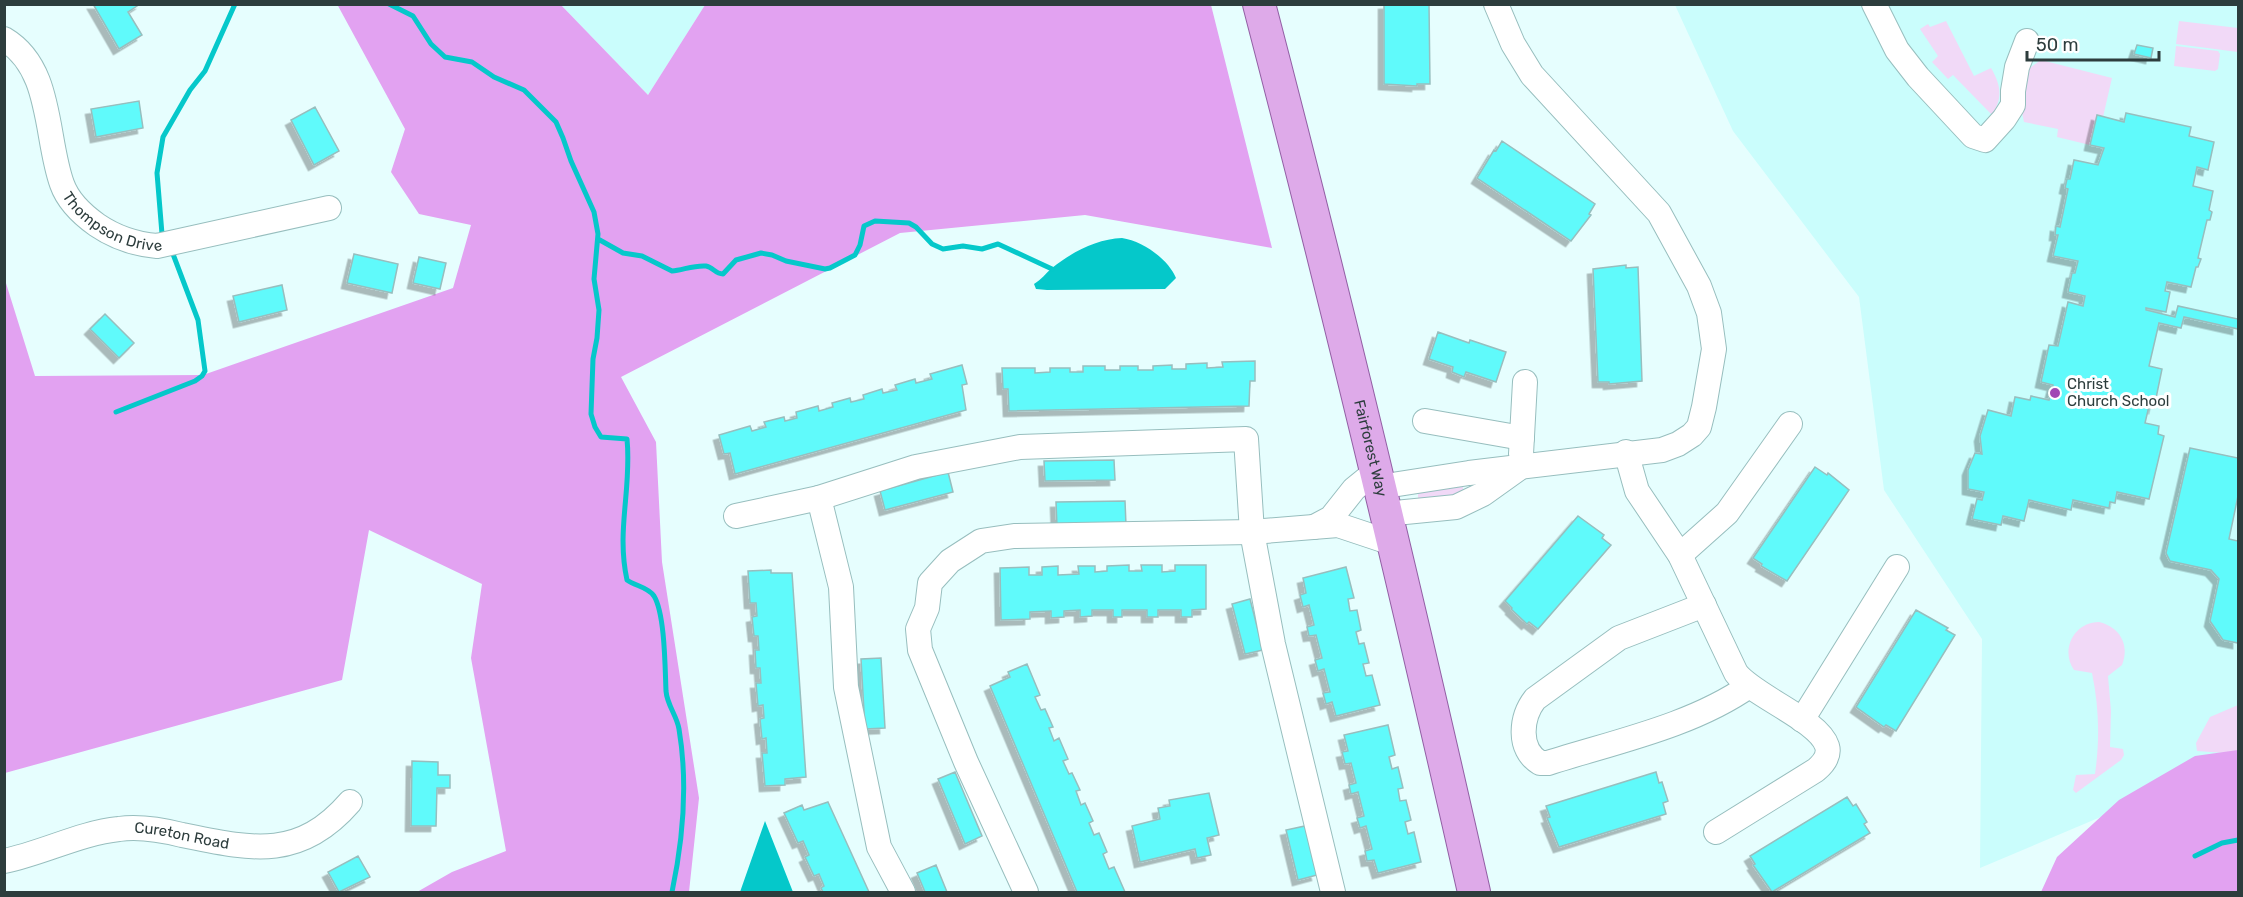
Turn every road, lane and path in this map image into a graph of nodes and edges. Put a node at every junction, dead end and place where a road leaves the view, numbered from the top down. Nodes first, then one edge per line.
1 (1259, 4) edge
2 (1496, 4) edge
3 (1874, 4) edge
4 (4, 39) edge
5 (2027, 41) dead end
6 (328, 208) dead end
7 (1525, 382) dead end
8 (1425, 422) dead end
9 (1790, 424) dead end
10 (1522, 438) junction
11 (1626, 452) junction
12 (1520, 467) junction
13 (819, 498) junction
14 (1383, 504) junction
15 (736, 516) dead end
16 (1314, 527) junction
17 (1252, 532) junction
18 (1680, 555) junction
19 (1897, 567) dead end
20 (1704, 605) junction
21 (1749, 686) junction
22 (1802, 720) junction
23 (350, 802) dead end
24 (1716, 832) dead end
25 (4, 861) edge
26 (903, 892) edge
27 (1026, 892) edge
28 (1333, 892) edge
29 (1474, 892) edge

1 - 14 main road, Fairforest Way
2 - 11 street
3 - 5 street
4 - 6 street, Thompson Drive
7 - 10 street
8 - 10 street
9 - 18 street
10 - 12 street
11 - 12 street
11 - 18 street
12 - 14 street
12 - 14 street
13 - 15 street
13 - 17 street
13 - 26 street
14 - 16 street
14 - 16 street
14 - 29 main road, Fairforest Way
16 - 17 street
17 - 27 street
17 - 28 street
18 - 20 street
19 - 22 street
20 - 21 street
20 - 21 street
21 - 22 street
22 - 24 street
23 - 25 street, Cureton Road

